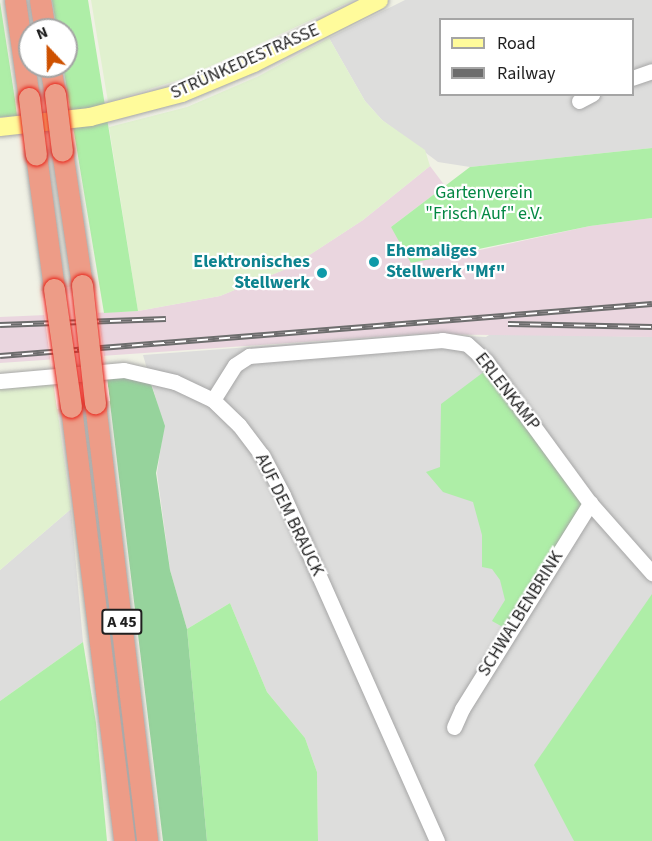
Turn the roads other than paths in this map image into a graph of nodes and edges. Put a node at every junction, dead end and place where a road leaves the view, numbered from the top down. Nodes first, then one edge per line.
1 (15, 0) edge
2 (40, 0) edge
3 (379, 0) edge
4 (43, 18) edge
5 (652, 71) edge
6 (52, 78) edge
7 (634, 78) edge
8 (0, 127) edge
9 (0, 381) edge
10 (213, 400) junction
11 (590, 503) junction
12 (652, 573) edge
13 (454, 727) dead end
14 (124, 841) edge
15 (147, 841) edge
16 (437, 841) edge

1 - 14 highway, A 45, bridge
2 - 4 highway
3 - 8 main road, STRÜNKEDESTRASSE
5 - 7 street
6 - 15 highway, A 45, bridge
9 - 10 street, AUF DEM BRAUCK
10 - 11 street, ERLENKAMP
10 - 16 street, AUF DEM BRAUCK
11 - 12 street, ERLENKAMP
11 - 13 street, SCHWALBENBRINK

